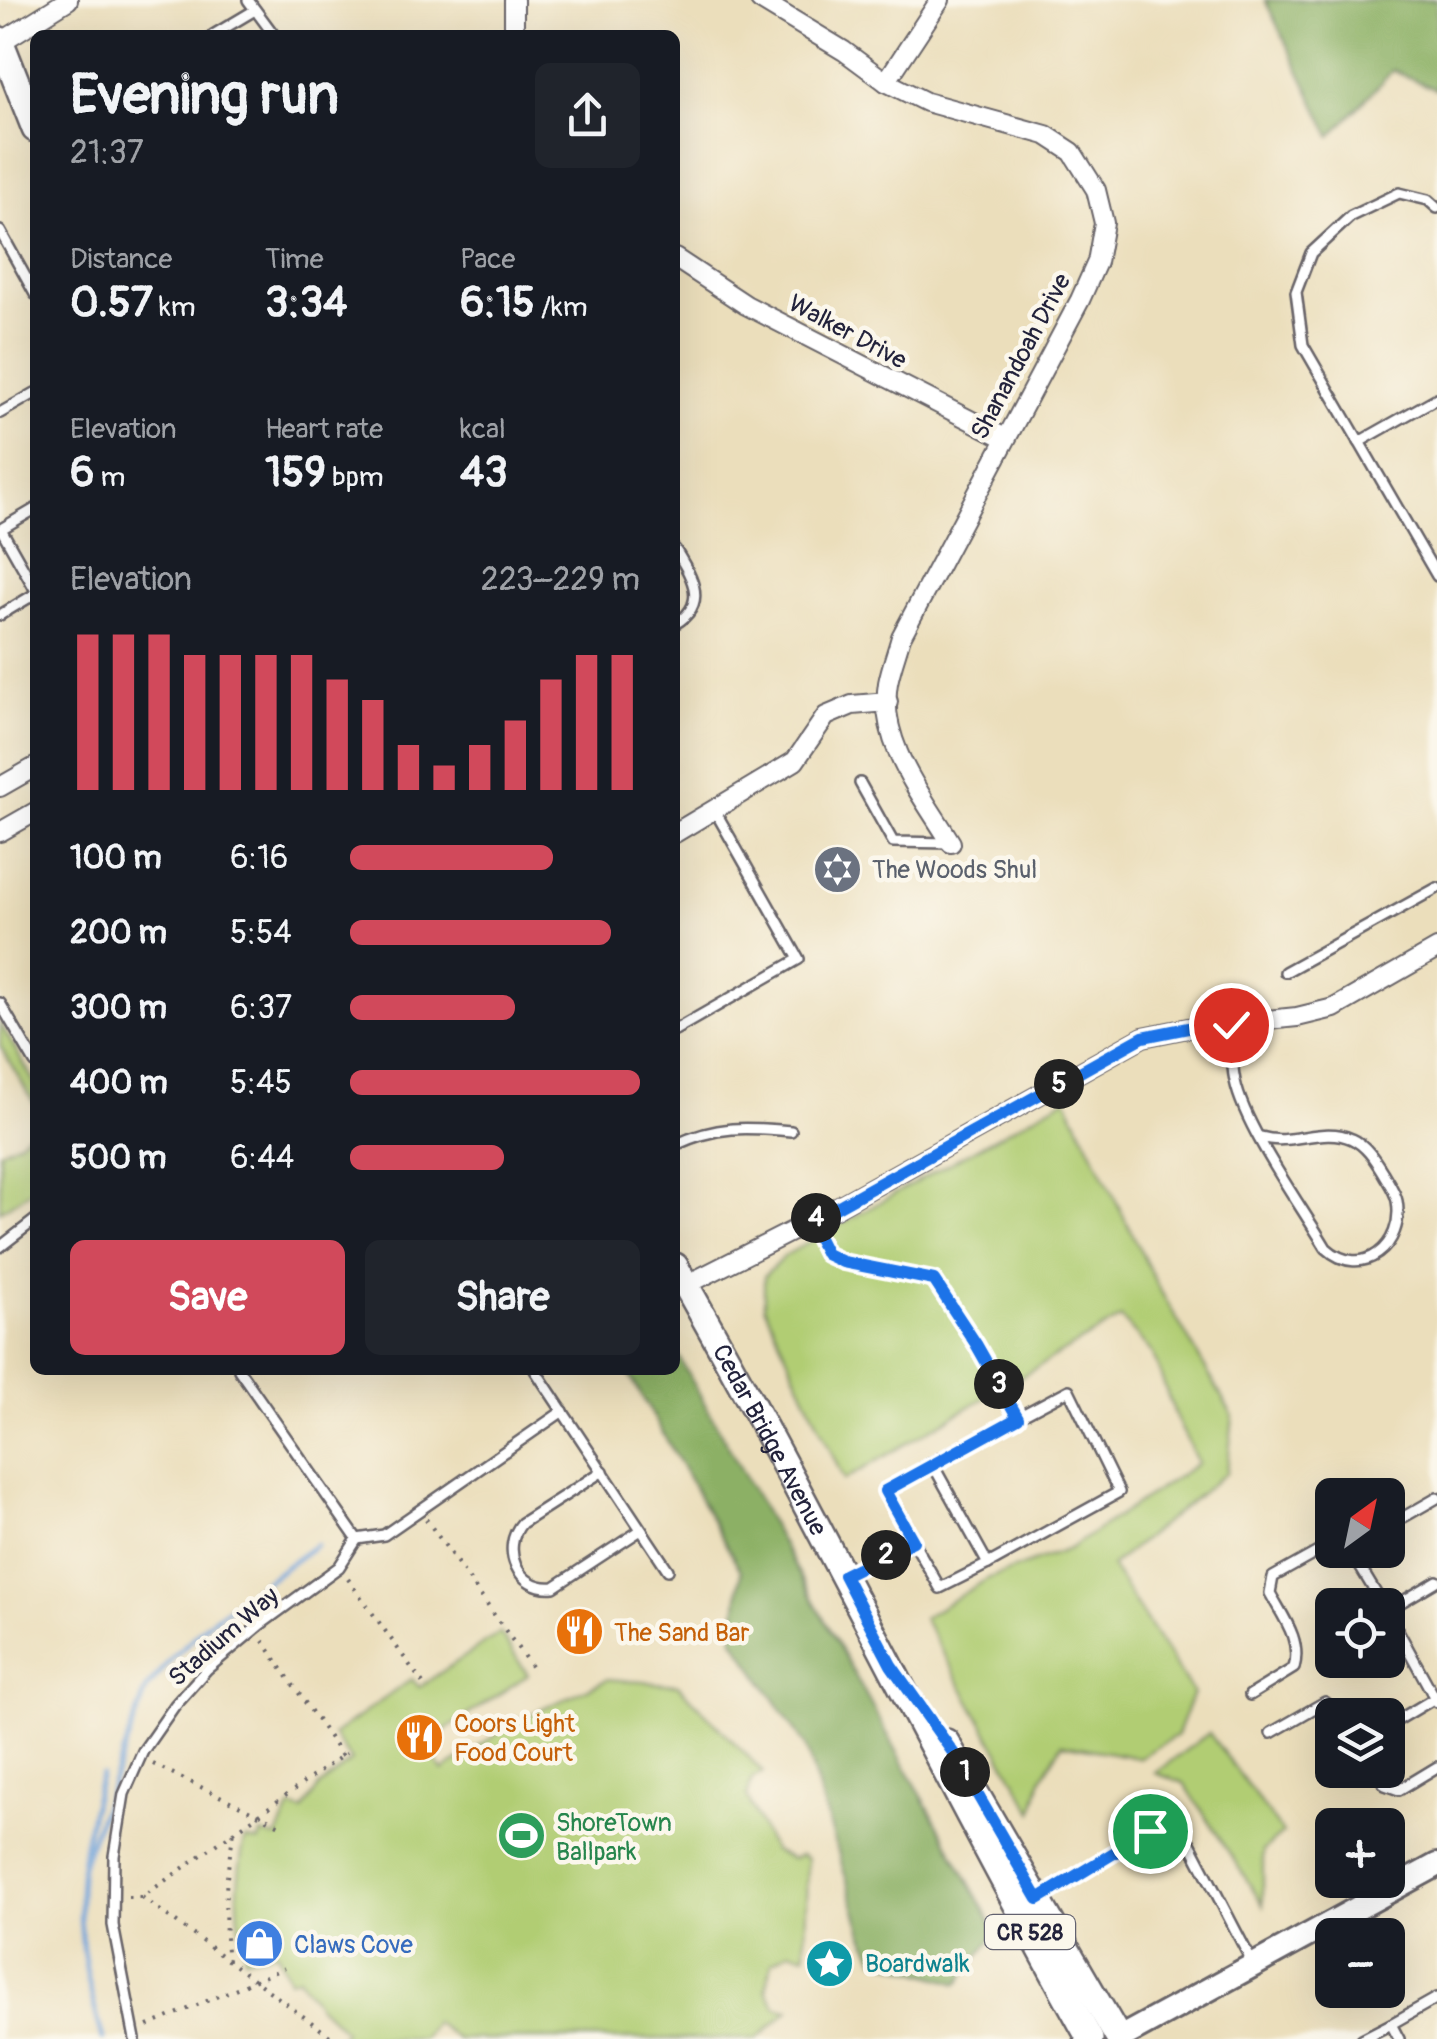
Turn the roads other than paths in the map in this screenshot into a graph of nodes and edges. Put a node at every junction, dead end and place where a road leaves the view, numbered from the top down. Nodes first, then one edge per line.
1 (68, 0) edge
2 (248, 0) edge
3 (514, 0) edge
4 (760, 0) edge
5 (940, 0) edge
6 (255, 10) junction
7 (221, 30) edge
8 (270, 30) edge
9 (514, 30) edge
10 (1, 41) edge
11 (30, 79) edge
12 (886, 82) junction
13 (30, 116) edge
14 (1437, 208) edge
15 (2, 238) edge
16 (680, 261) edge
17 (30, 286) edge
18 (30, 396) edge
19 (1437, 398) edge
20 (0, 413) edge
21 (1004, 438) junction
22 (1359, 442) junction
23 (30, 513) edge
24 (680, 557) edge
25 (1437, 576) edge
26 (30, 582) edge
27 (30, 594) edge
28 (0, 614) edge
29 (680, 621) edge
30 (888, 702) junction
31 (30, 770) edge
32 (860, 783) dead end
33 (0, 787) edge
34 (715, 811) junction
35 (30, 815) edge
36 (680, 831) edge
37 (0, 832) edge
38 (950, 843) joint
39 (1437, 888) edge
40 (1437, 949) edge
41 (1285, 972) dead end
42 (0, 1004) edge
43 (1231, 1025) junction
44 (680, 1027) edge
45 (30, 1055) edge
46 (791, 1130) dead end
47 (1261, 1138) junction
48 (680, 1143) edge
49 (810, 1222) junction
50 (30, 1224) edge
51 (0, 1247) edge
52 (680, 1276) edge
53 (242, 1375) edge
54 (538, 1375) edge
55 (563, 1411) junction
56 (1018, 1418) junction
57 (932, 1463) junction
58 (602, 1471) junction
59 (1437, 1498) edge
60 (1405, 1516) edge
61 (642, 1530) junction
62 (357, 1539) junction
63 (913, 1541) junction
64 (1315, 1554) edge
65 (988, 1564) junction
66 (668, 1570) dead end
67 (844, 1575) junction
68 (1437, 1581) edge
69 (1405, 1599) edge
70 (1405, 1644) edge
71 (1250, 1695) dead end
72 (1436, 1700) edge
73 (1315, 1708) edge
74 (1405, 1717) edge
75 (1271, 1733) dead end
76 (1437, 1767) edge
77 (1405, 1786) edge
78 (1437, 1865) edge
79 (1028, 1905) junction
80 (1252, 1964) junction
81 (1437, 1998) edge
82 (1390, 2024) junction
83 (134, 2035) edge
84 (1090, 2039) edge
85 (1119, 2039) edge
86 (1362, 2039) edge
87 (1399, 2039) edge

1 - 10 street
2 - 6 lane
3 - 9 street
4 - 12 street, Shanandoah Drive
5 - 12 street
6 - 7 lane
6 - 8 lane
10 - 11 main road
10 - 13 main road
12 - 21 street, Shanandoah Drive
14 - 22 lane
15 - 17 lane
16 - 21 street, Walker Drive
18 - 20 lane
19 - 22 lane
21 - 30 street, Shanandoah Drive
22 - 25 lane
23 - 26 lane
24 - 29 lane
27 - 28 lane
30 - 34 street
30 - 38 street, Shanandoah Drive
31 - 33 street
32 - 38 lane
34 - 36 street
34 - 44 lane
35 - 37 street
39 - 41 lane
40 - 43 street
42 - 45 lane
43 - 47 lane
43 - 49 street
46 - 48 lane
47 - 47 lane
49 - 52 street
49 - 56 lane
50 - 51 lane
52 - 67 main road, Cedar Bridge Avenue / CR 528
53 - 62 lane
54 - 55 lane
55 - 58 lane
55 - 62 lane
56 - 57 lane
56 - 65 lane
57 - 63 lane
57 - 65 lane
58 - 61 lane
58 - 61 lane
59 - 60 lane
61 - 66 lane
62 - 83 lane, Stadium Way
63 - 65 lane
63 - 67 lane
64 - 71 lane
67 - 79 main road, Cedar Bridge Avenue / CR 528
68 - 69 lane
70 - 72 lane
72 - 74 lane
73 - 75 lane
76 - 77 lane
78 - 80 main road
79 - 80 lane
79 - 84 main road, Cedar Bridge Avenue / CR 528
79 - 85 main road, Cedar Bridge Avenue / CR 528
80 - 85 main road
81 - 82 lane
82 - 86 lane
82 - 87 lane

